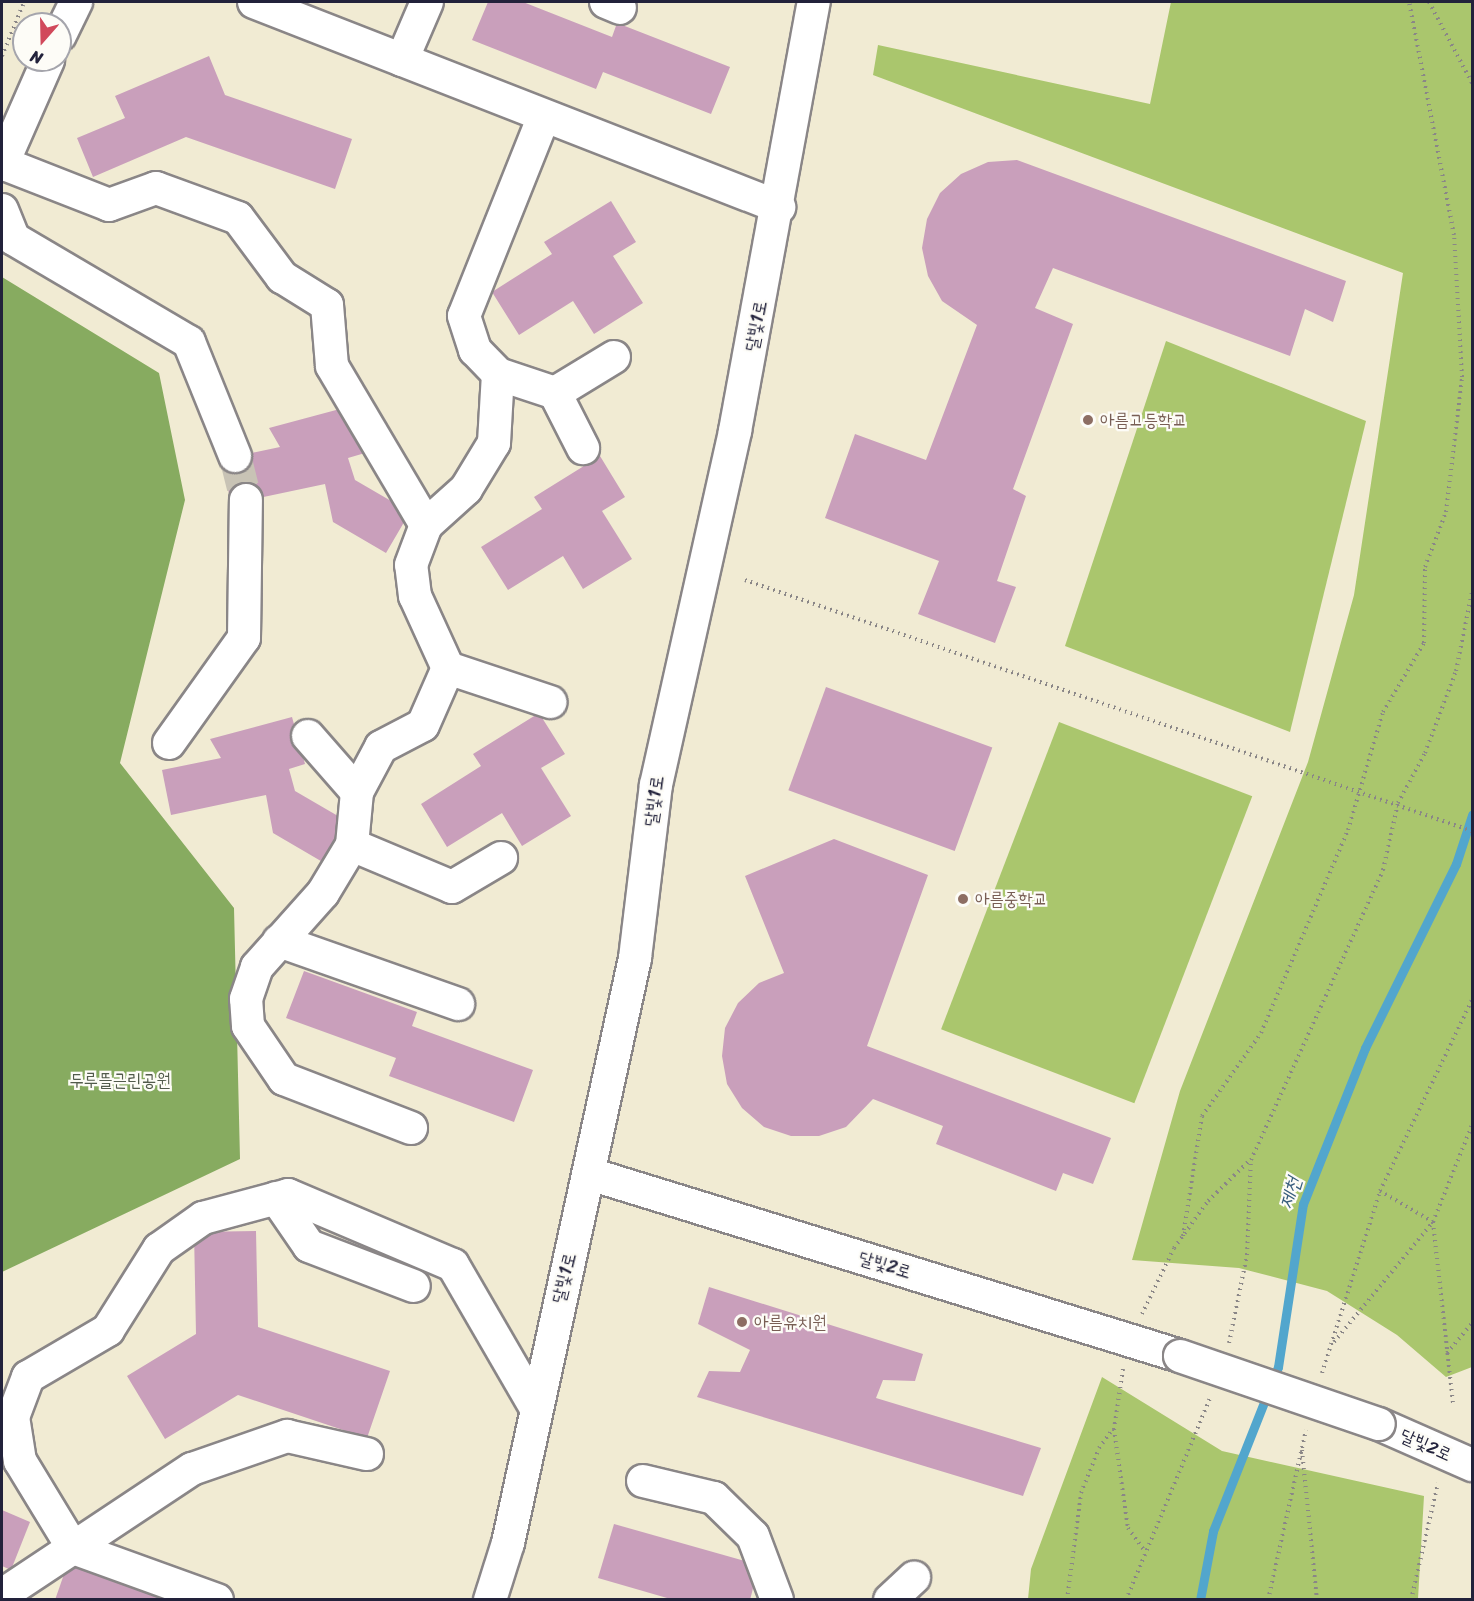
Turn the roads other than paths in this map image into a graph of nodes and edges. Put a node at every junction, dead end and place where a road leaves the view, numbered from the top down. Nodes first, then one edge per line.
1 (254, 2) edge
2 (428, 2) edge
3 (814, 2) edge
4 (402, 60) junction
5 (43, 72) edge
6 (544, 116) junction
7 (2, 164) edge
8 (779, 207) junction
9 (2, 210) edge
10 (614, 357) dead end
11 (498, 374) junction
12 (555, 393) junction
13 (583, 448) dead end
14 (235, 456) tunnel mouth
15 (246, 500) tunnel mouth
16 (426, 525) junction
17 (448, 668) junction
18 (550, 702) dead end
19 (308, 736) dead end
20 (169, 743) dead end
21 (357, 792) junction
22 (352, 845) junction
23 (501, 858) dead end
24 (279, 941) junction
25 (458, 1004) dead end
26 (411, 1128) dead end
27 (590, 1173) junction
28 (276, 1198) junction
29 (414, 1286) dead end
30 (534, 1405) junction
31 (367, 1454) dead end
32 (1473, 1465) edge
33 (643, 1481) dead end
34 (73, 1548) junction
35 (914, 1578) dead end
36 (2, 1595) edge
37 (217, 1599) edge
38 (490, 1599) edge
39 (777, 1599) edge
40 (890, 1599) edge

1 - 4 street
2 - 4 street
3 - 8 street, 달빛1로
4 - 6 street
5 - 7 street
6 - 8 street
6 - 11 street
7 - 16 street
8 - 27 street, 달빛1로
9 - 14 street
10 - 12 street
11 - 12 street
11 - 16 street
12 - 13 street
15 - 20 street
16 - 17 street
17 - 18 street
17 - 21 street
19 - 21 street
21 - 22 street
22 - 23 street
22 - 24 street
24 - 25 street
24 - 26 street
27 - 30 street, 달빛1로
27 - 32 street, 달빛2로, bridge
28 - 29 street
28 - 30 street
28 - 34 street
30 - 38 street, 달빛1로
31 - 34 street
33 - 39 street
34 - 36 street
34 - 37 street
35 - 40 street

